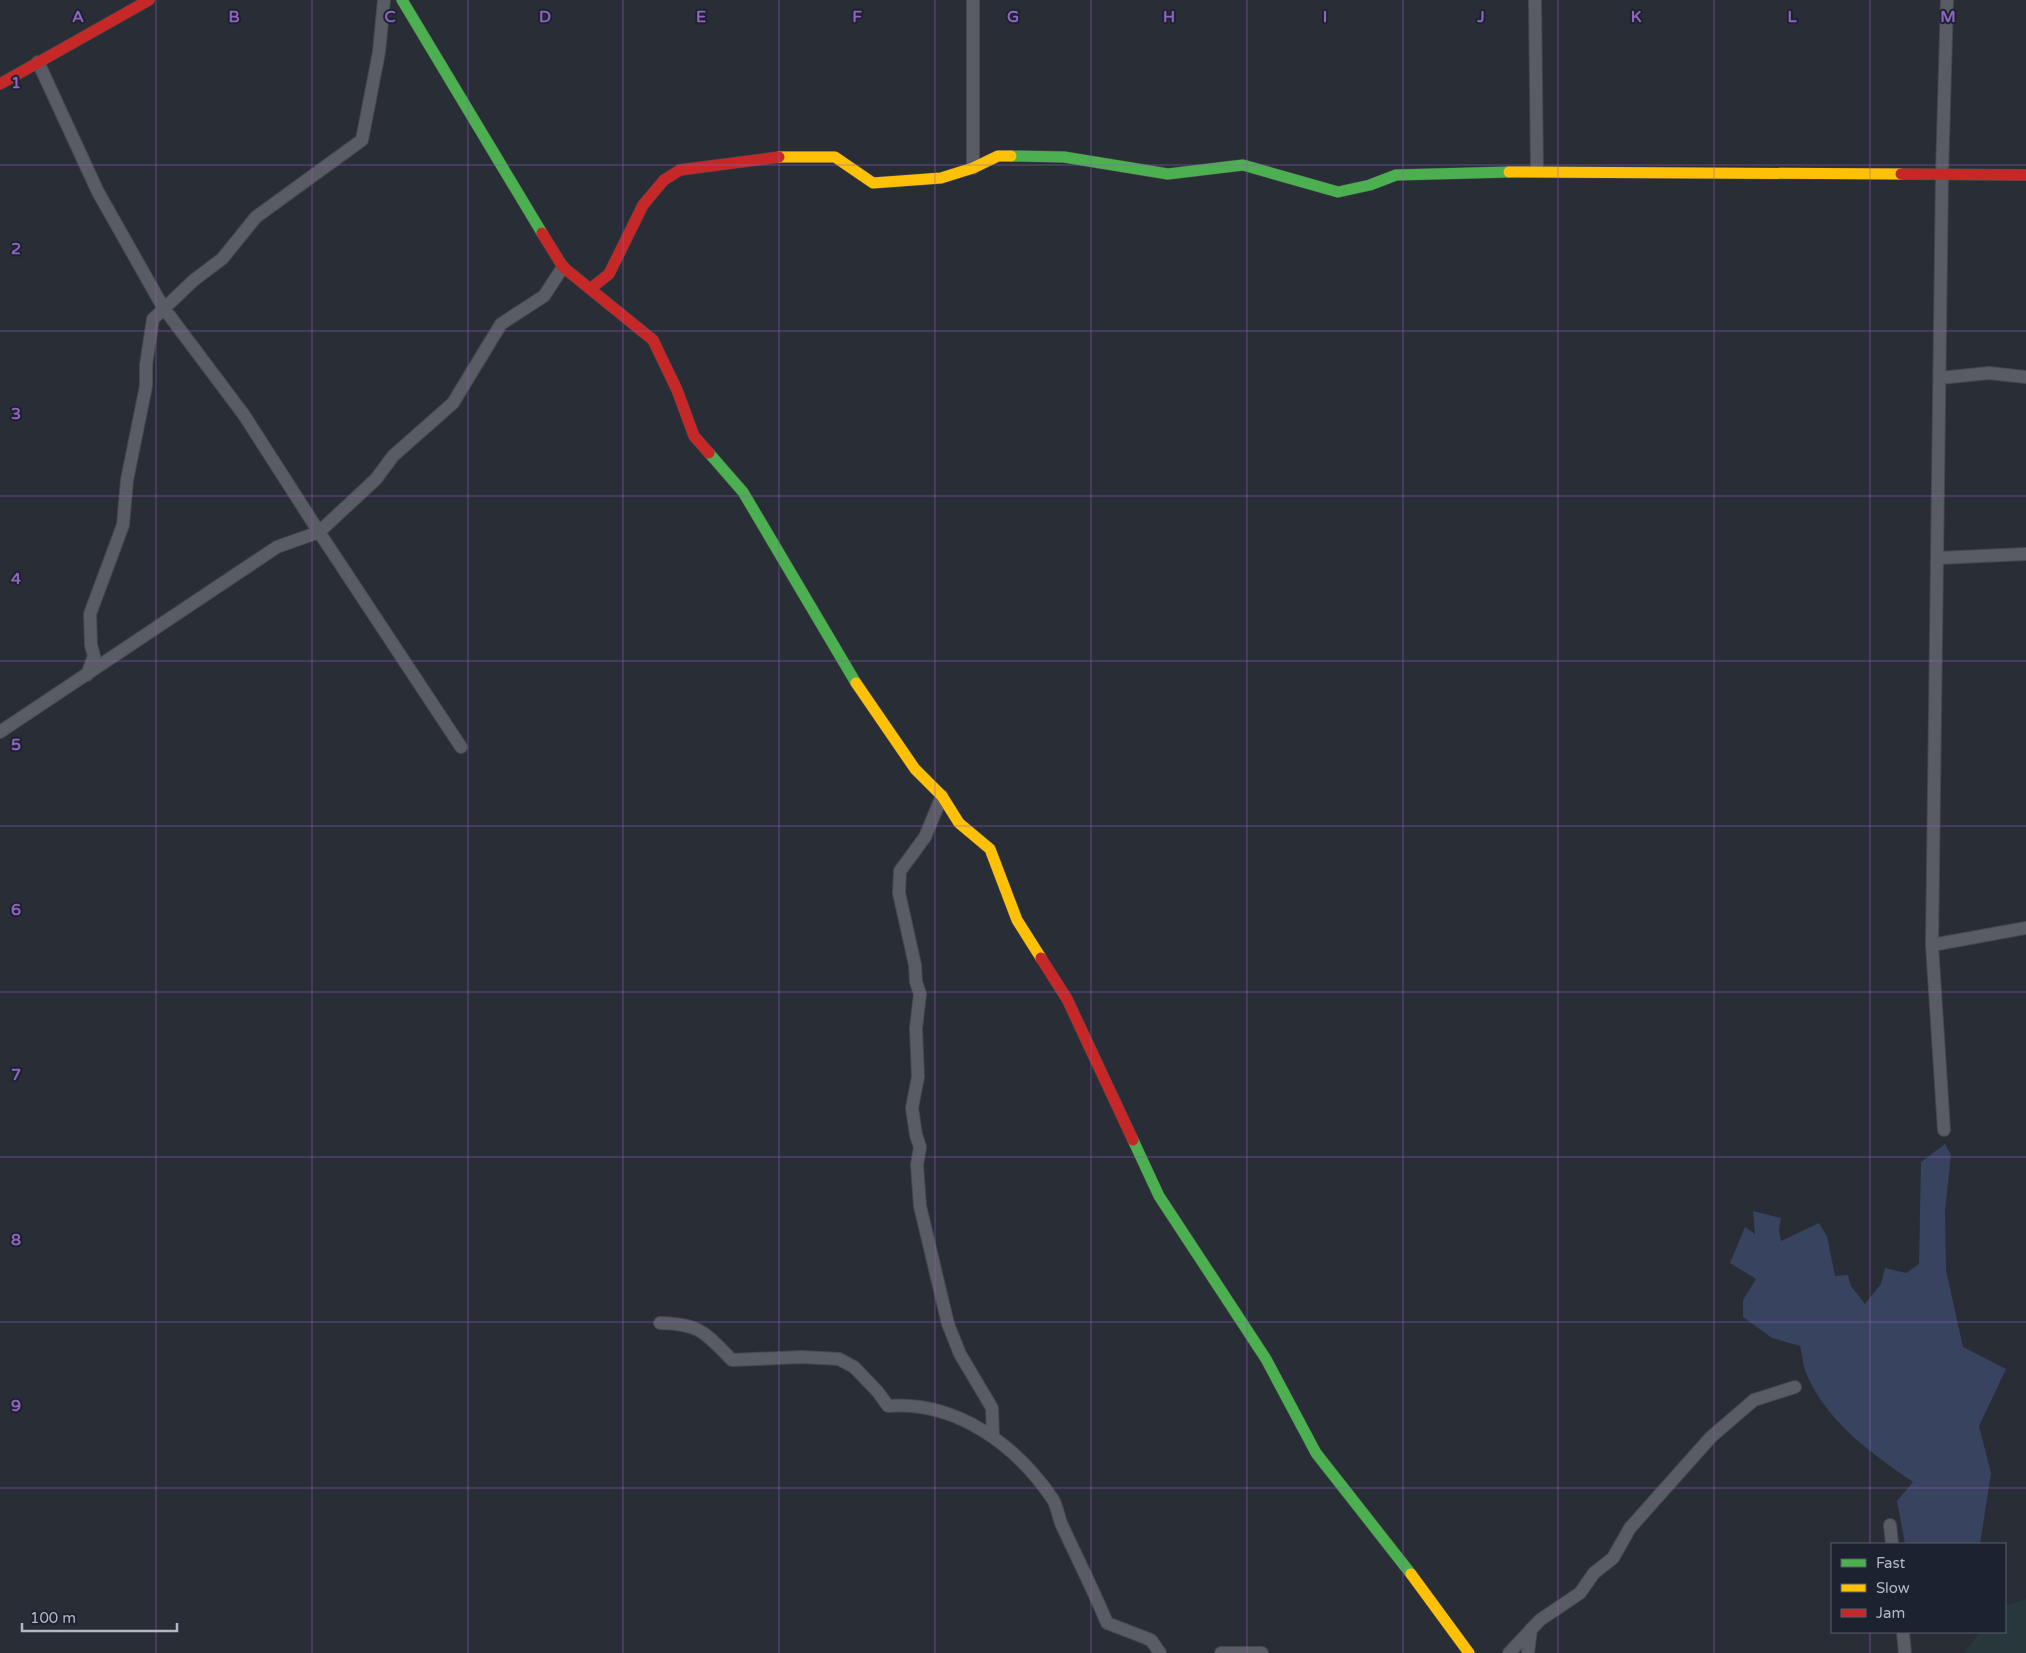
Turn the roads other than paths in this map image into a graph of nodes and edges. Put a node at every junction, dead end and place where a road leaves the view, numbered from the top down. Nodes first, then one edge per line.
1 (150, 0) edge
2 (384, 0) edge
3 (402, 0) edge
4 (974, 0) edge
5 (1535, 0) edge
6 (1947, 0) edge
7 (38, 62) junction
8 (0, 84) edge
9 (972, 168) junction
10 (1537, 171) junction
11 (1942, 174) junction
12 (2026, 175) edge
13 (563, 267) junction
14 (590, 289) junction
15 (163, 307) junction
16 (2026, 377) edge
17 (1940, 378) junction
18 (319, 532) junction
19 (2026, 554) edge
20 (1938, 558) junction
21 (88, 675) junction
22 (0, 732) edge
23 (462, 747) dead end
24 (942, 796) junction
25 (2026, 928) edge
26 (1932, 945) junction
27 (1944, 1130) dead end
28 (660, 1323) dead end
29 (1795, 1387) dead end
30 (993, 1435) junction
31 (1890, 1525) dead end
32 (1892, 1543) edge
33 (1531, 1629) junction
34 (1903, 1633) edge
35 (1160, 1653) edge
36 (1221, 1653) edge
37 (1262, 1653) edge
38 (1469, 1653) edge
39 (1508, 1653) edge
40 (1528, 1653) edge
41 (1905, 1653) edge

1 - 7 street
2 - 15 street
3 - 13 street
4 - 9 street
5 - 10 street
6 - 11 street
7 - 8 street
7 - 15 street
9 - 10 street
9 - 14 street
10 - 11 street
11 - 12 street
11 - 17 street
13 - 14 street
13 - 18 street
14 - 24 street
15 - 18 street
15 - 21 street
16 - 17 street
17 - 20 street
18 - 21 street
18 - 23 street
19 - 20 street
20 - 26 street
21 - 22 street
24 - 30 street
24 - 38 street
25 - 26 street
26 - 27 street
28 - 30 street
29 - 33 street
30 - 35 street
31 - 32 street
33 - 39 street
33 - 40 street
34 - 41 street
36 - 37 street

